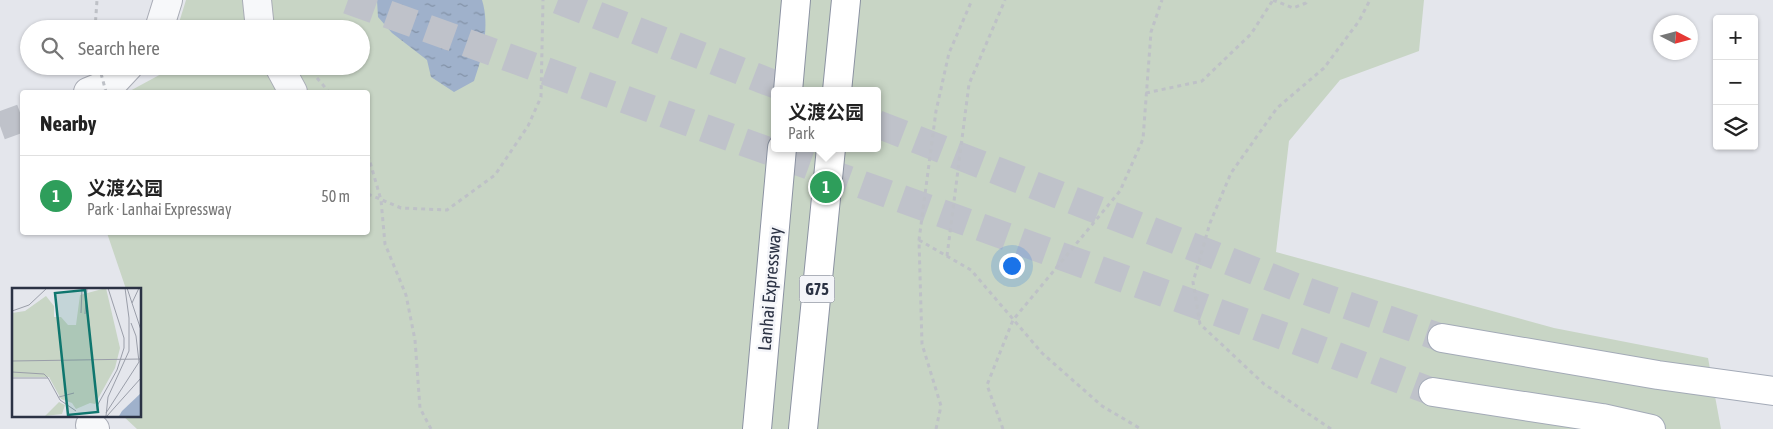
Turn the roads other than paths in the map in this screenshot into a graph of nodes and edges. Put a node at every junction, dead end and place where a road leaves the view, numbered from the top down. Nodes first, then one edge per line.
1 (168, 0) edge
2 (257, 0) edge
3 (796, 0) edge
4 (846, 0) edge
5 (162, 20) edge
6 (259, 20) edge
7 (121, 75) edge
8 (284, 75) edge
9 (788, 87) edge
10 (836, 87) edge
11 (93, 90) edge
12 (292, 90) edge
13 (782, 152) edge
14 (831, 152) edge
15 (1442, 338) tunnel mouth
16 (1773, 391) edge
17 (1432, 392) tunnel mouth
18 (757, 429) edge
19 (803, 429) edge
20 (1651, 429) edge

1 - 5 street
2 - 6 street
3 - 9 main road
4 - 10 main road
7 - 11 street
8 - 12 street
13 - 18 main road, Lanhai Expressway
14 - 19 main road, G75
15 - 16 main road
17 - 20 main road

